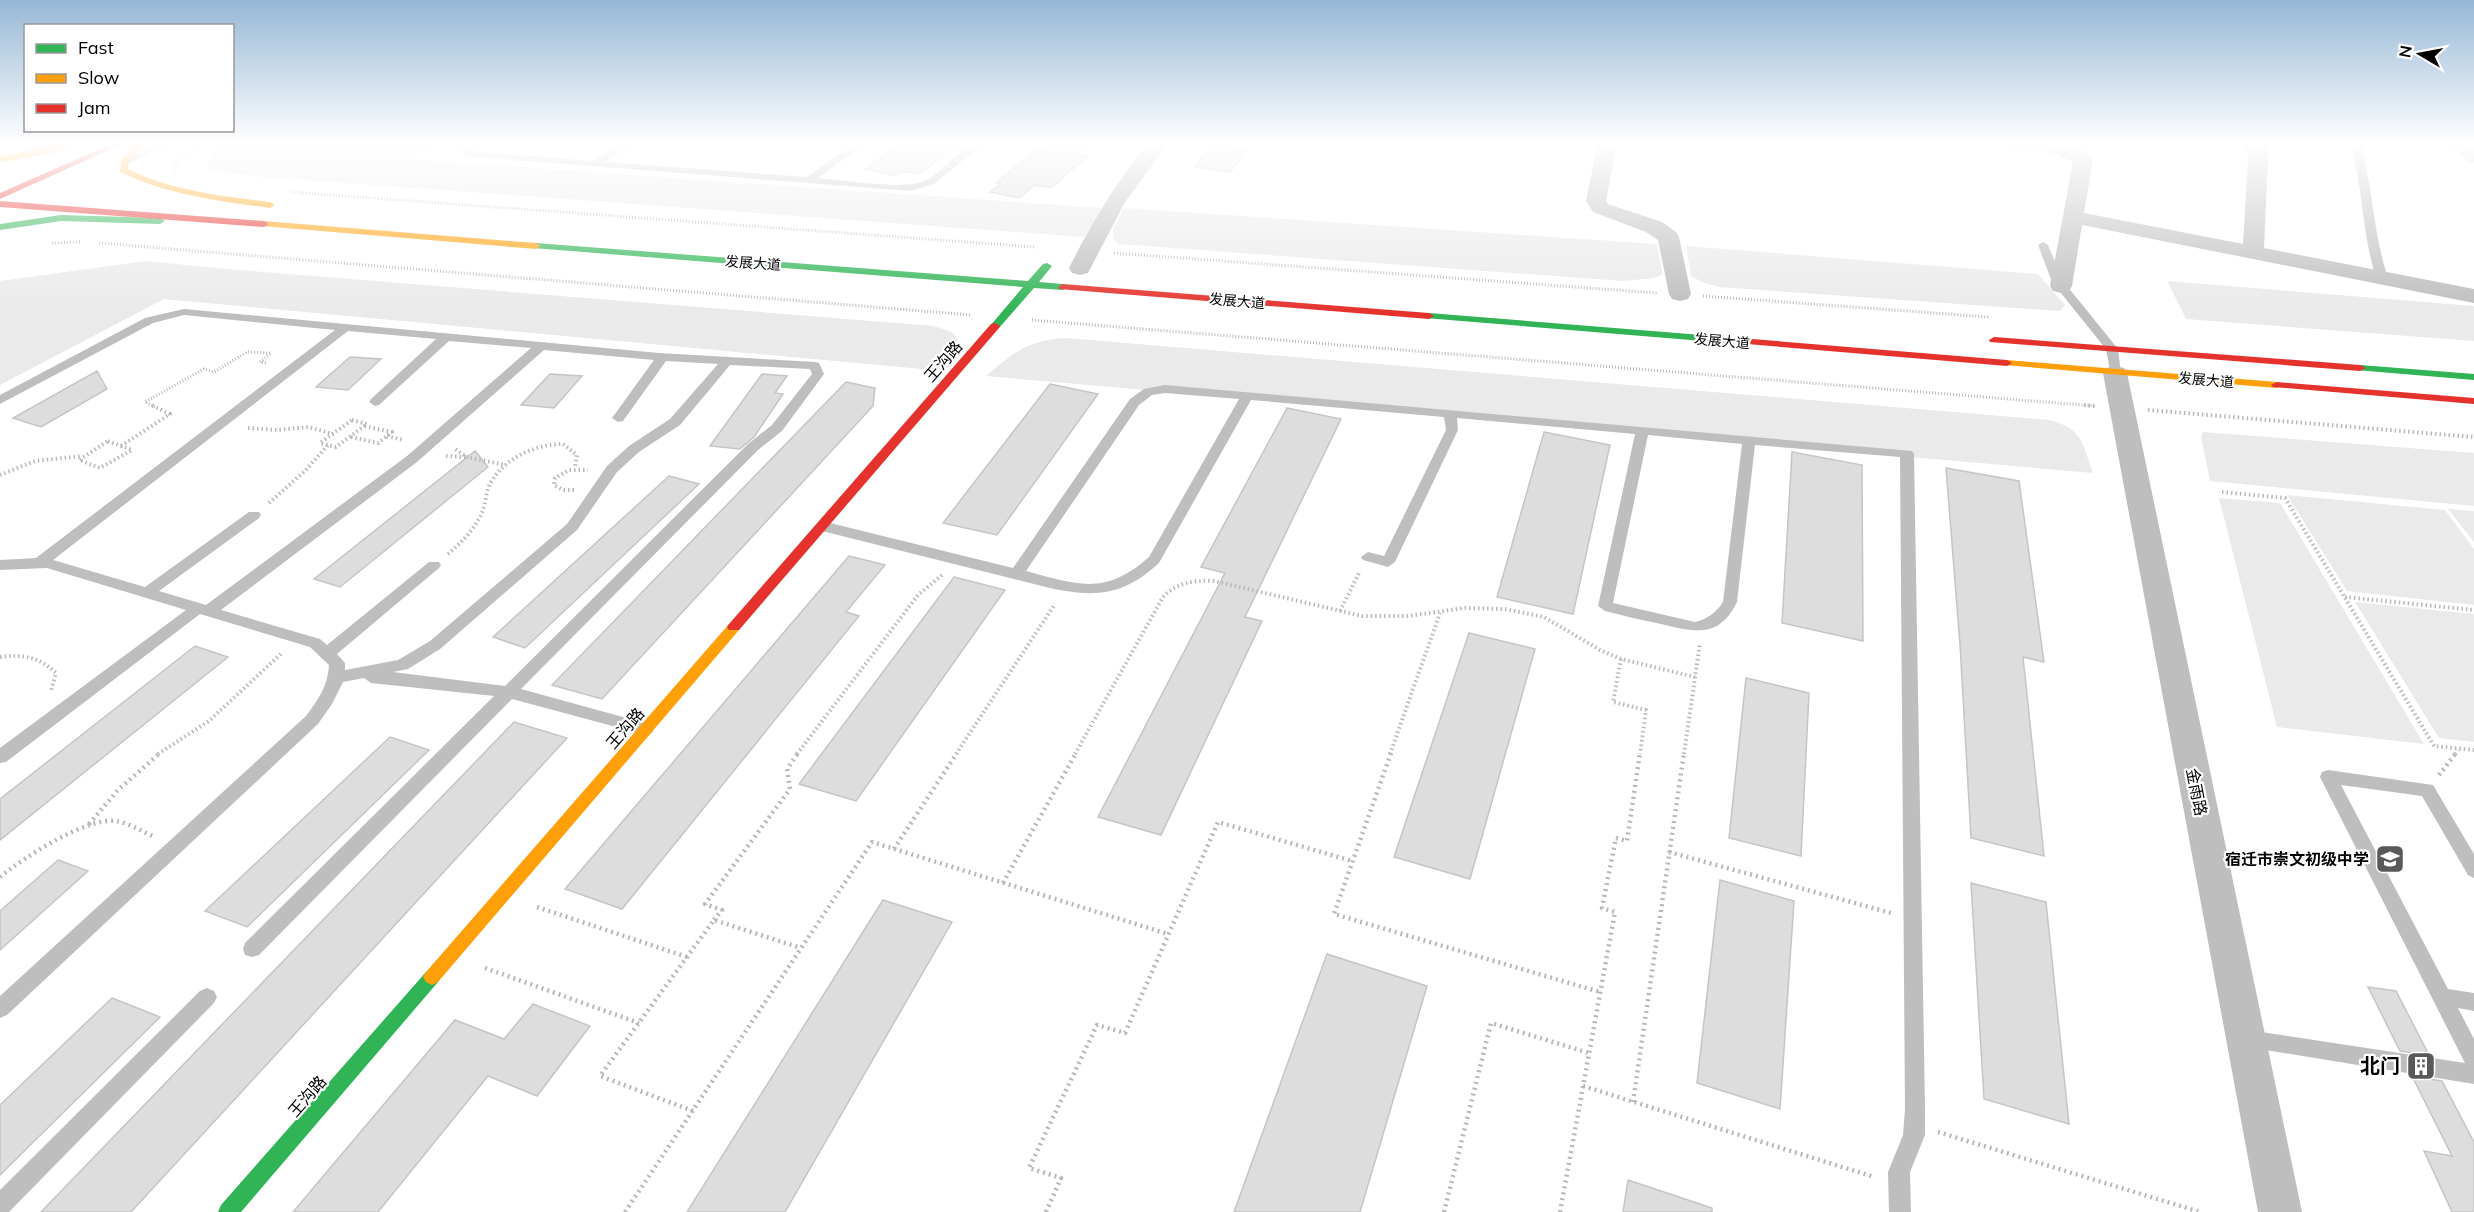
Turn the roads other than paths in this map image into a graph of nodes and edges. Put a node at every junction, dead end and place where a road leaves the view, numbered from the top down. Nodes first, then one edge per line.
1 (215, 199) edge
2 (255, 199) edge
3 (1117, 199) edge
4 (1596, 199) edge
5 (2076, 199) edge
6 (2256, 199) edge
7 (2366, 199) edge
8 (0, 204) edge
9 (2073, 217) junction
10 (243, 224) junction
11 (0, 227) edge
12 (2043, 245) dead end
13 (2253, 252) junction
14 (1086, 263) joint
15 (1024, 264) dead end
16 (1047, 266) junction
17 (2382, 278) junction
18 (1032, 284) junction
19 (2061, 286) junction
20 (1680, 294) road end
21 (2474, 296) edge
22 (346, 327) junction
23 (446, 337) junction
24 (1982, 339) dead end
25 (541, 346) junction
26 (663, 357) junction
27 (728, 360) junction
28 (2113, 361) junction
29 (2474, 377) edge
30 (1247, 397) junction
31 (0, 400) edge
32 (2474, 401) edge
33 (375, 402) dead end
34 (1450, 415) junction
35 (618, 418) dead end
36 (1642, 432) junction
37 (1749, 441) junction
38 (254, 515) road end
39 (822, 526) junction
40 (1368, 557) road end
41 (39, 563) junction
42 (0, 565) edge
43 (434, 565) road end
44 (1017, 574) junction
45 (147, 592) junction
46 (203, 610) junction
47 (328, 653) junction
48 (338, 677) junction
49 (508, 692) junction
50 (646, 729) junction
51 (0, 758) edge
52 (2474, 870) edge
53 (252, 949) dead end
54 (207, 997) dead end
55 (2442, 997) junction
56 (2474, 1002) edge
57 (0, 1009) edge
58 (2245, 1038) junction
59 (2474, 1059) edge
60 (2474, 1074) edge
61 (0, 1206) edge
62 (228, 1212) edge
63 (1900, 1212) edge
64 (2280, 1212) edge

1 - 2 main road
3 - 14 street
4 - 20 street
5 - 9 street
6 - 13 street
7 - 17 lane
8 - 10 main road, 发展大道
9 - 13 street
9 - 19 street
10 - 11 main road
10 - 18 main road, 发展大道
12 - 19 lane
13 - 17 street
14 - 16 main road
15 - 16 main road
16 - 18 main road, 王沟路
17 - 21 street
18 - 28 main road, 发展大道
18 - 39 main road, 王沟路
19 - 28 lane
22 - 23 lane
22 - 31 lane
22 - 41 lane
23 - 25 lane
23 - 33 lane
24 - 28 main road, 发展大道
25 - 26 lane
25 - 46 lane
26 - 27 lane
26 - 35 lane
27 - 48 lane
27 - 49 lane
28 - 29 main road, 发展大道
28 - 32 main road, 发展大道
28 - 58 street, 金雨路
30 - 34 lane
30 - 44 lane
30 - 44 lane
34 - 36 lane
34 - 40 lane
36 - 37 lane
36 - 37 lane
37 - 63 lane
38 - 45 lane
39 - 44 lane
39 - 50 main road, 王沟路
41 - 42 lane
41 - 45 lane
43 - 47 lane
45 - 46 lane
46 - 47 lane
46 - 51 lane
47 - 48 lane
48 - 49 lane
48 - 57 lane
49 - 50 lane
49 - 53 lane
50 - 62 main road, 王沟路
52 - 55 lane
54 - 61 lane
55 - 56 lane
55 - 59 lane
58 - 60 lane
58 - 64 street, 金雨路

